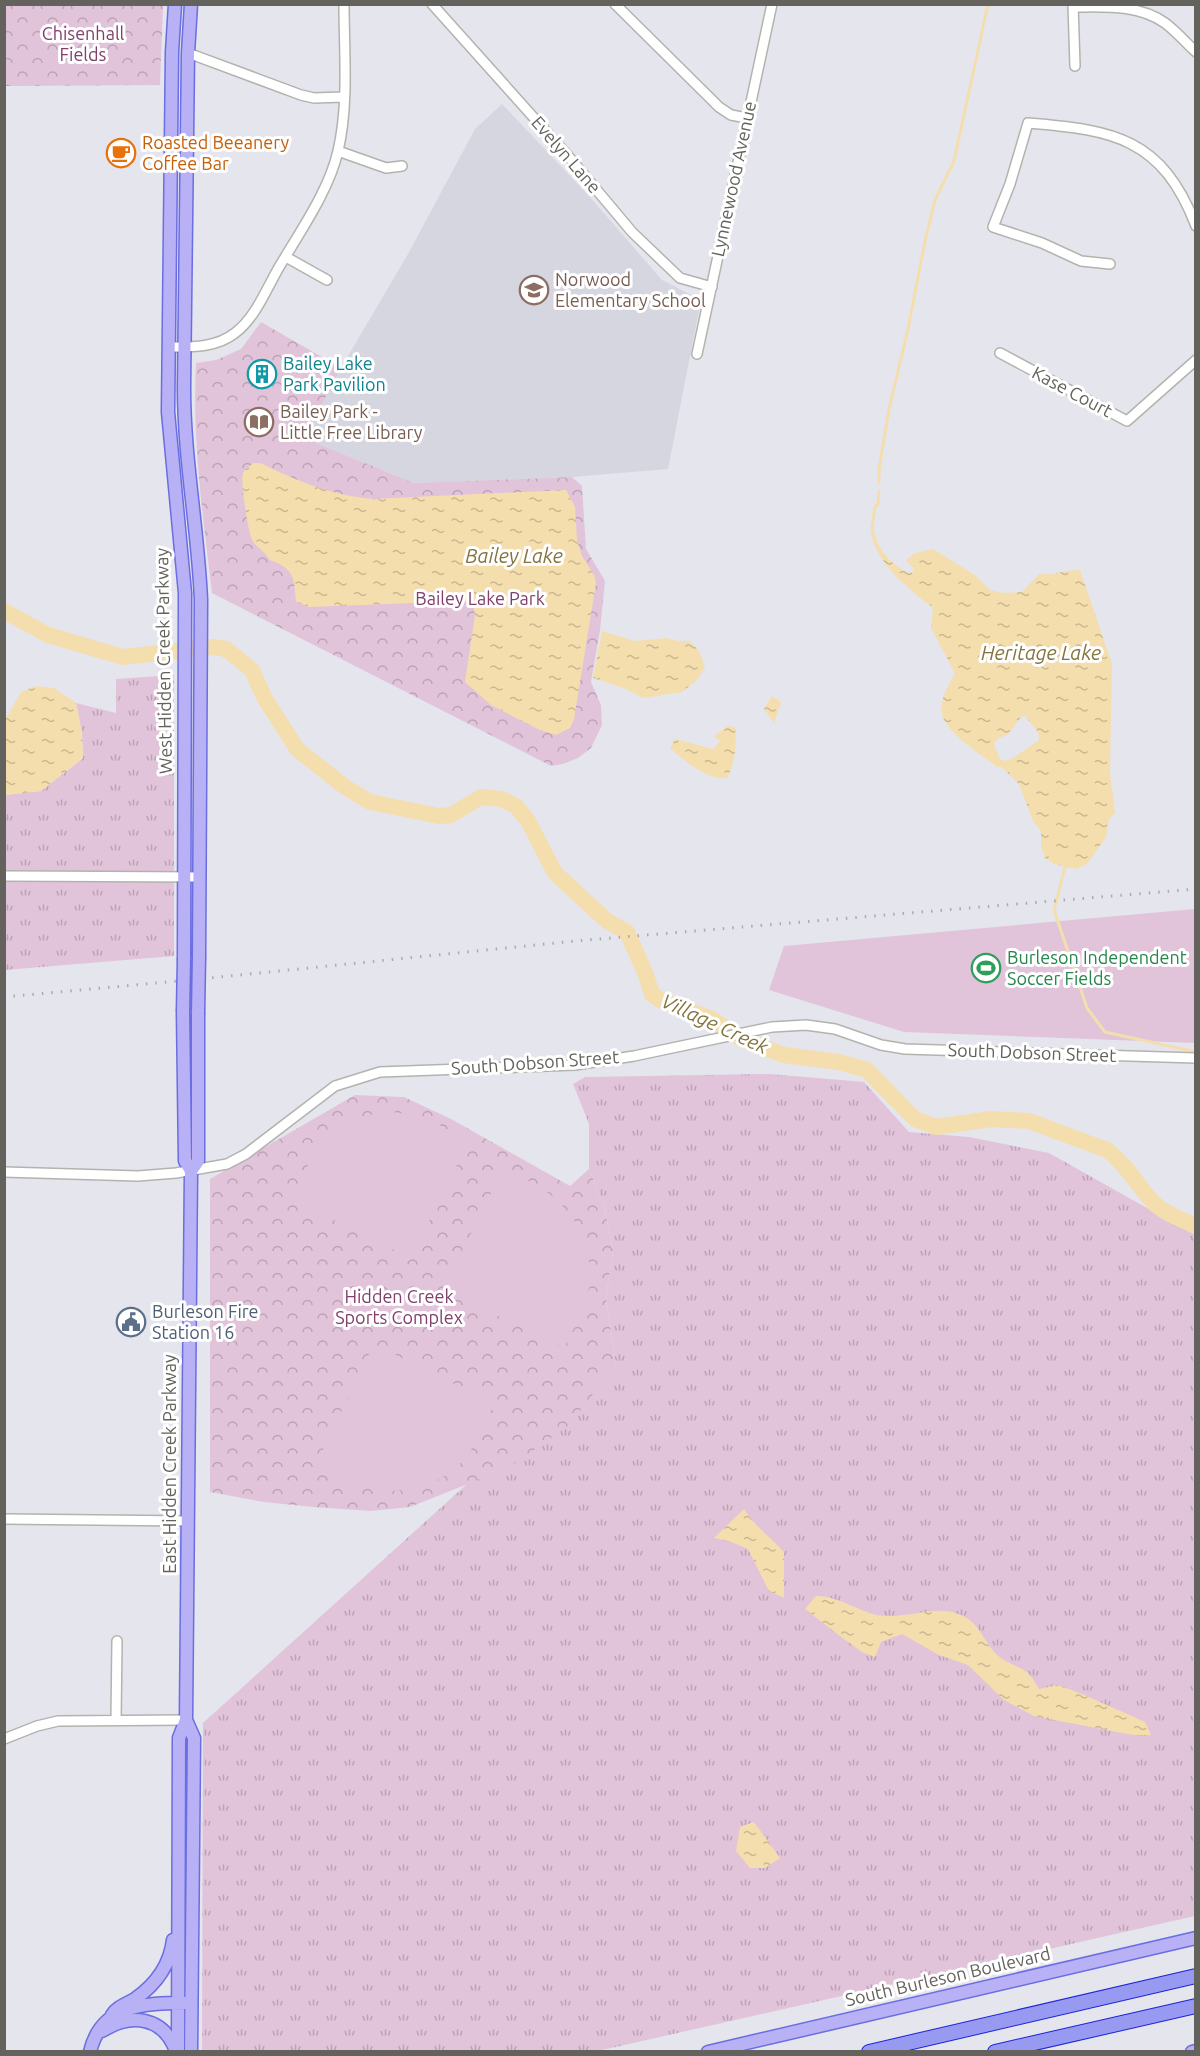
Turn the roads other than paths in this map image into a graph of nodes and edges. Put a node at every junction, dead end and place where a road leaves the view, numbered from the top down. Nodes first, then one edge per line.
1 (175, 4) edge
2 (190, 4) edge
3 (344, 4) edge
4 (432, 4) edge
5 (615, 4) edge
6 (772, 4) edge
7 (1073, 6) edge
8 (1196, 52) edge
9 (188, 53) junction
10 (1075, 66) dead end
11 (343, 97) junction
12 (747, 118) junction
13 (338, 151) junction
14 (402, 166) dead end
15 (1196, 226) edge
16 (286, 257) junction
17 (1110, 264) dead end
18 (327, 280) dead end
19 (712, 287) junction
20 (169, 347) junction
21 (185, 347) junction
22 (1000, 353) dead end
23 (697, 354) dead end
24 (1196, 360) edge
25 (4, 876) edge
26 (183, 877) junction
27 (199, 877) junction
28 (1196, 1058) edge
29 (191, 1171) junction
30 (4, 1172) edge
31 (4, 1519) edge
32 (188, 1521) junction
33 (117, 1641) dead end
34 (116, 1720) junction
35 (186, 1720) junction
36 (6, 1735) edge
37 (177, 1910) junction
38 (1196, 1938) edge
39 (1196, 1976) edge
40 (178, 2003) junction
41 (192, 2003) junction
42 (1196, 2006) edge
43 (112, 2016) junction
44 (96, 2034) junction
45 (90, 2052) edge
46 (177, 2052) edge
47 (191, 2052) edge
48 (708, 2052) edge
49 (868, 2052) edge
50 (995, 2052) edge

1 - 20 main road, West Hidden Creek Parkway
2 - 9 main road, West Hidden Creek Parkway
3 - 11 street
4 - 19 street, Evelyn Lane
5 - 12 street
6 - 12 street, Lynnewood Avenue
7 - 8 street
7 - 10 street
9 - 11 street
9 - 21 main road, West Hidden Creek Parkway
11 - 13 street
12 - 19 street, Lynnewood Avenue
13 - 14 street
13 - 16 street
15 - 17 street
16 - 18 street
16 - 21 street
19 - 23 street, Lynnewood Avenue
20 - 21 street
20 - 26 main road, West Hidden Creek Parkway
21 - 27 main road, West Hidden Creek Parkway
22 - 24 street, Kase Court
25 - 26 street
26 - 27 street
26 - 29 main road, West Hidden Creek Parkway, bridge
27 - 29 main road, West Hidden Creek Parkway, bridge
28 - 29 street, South Dobson Street
29 - 30 street, South Dobson Street
29 - 32 main road, East Hidden Creek Parkway
31 - 32 street
32 - 35 main road, East Hidden Creek Parkway
33 - 34 street
34 - 35 street
34 - 36 street
35 - 37 main road, East Hidden Creek Parkway
35 - 41 main road, East Hidden Creek Parkway
37 - 40 main road, East Hidden Creek Parkway
37 - 43 main road
38 - 48 main road, South Burleson Boulevard
39 - 49 highway
40 - 41 main road
40 - 43 main road
40 - 46 main road, East Hidden Creek Parkway
41 - 47 main road, East Hidden Creek Parkway
42 - 50 highway
43 - 44 main road
44 - 45 main road
44 - 46 main road

